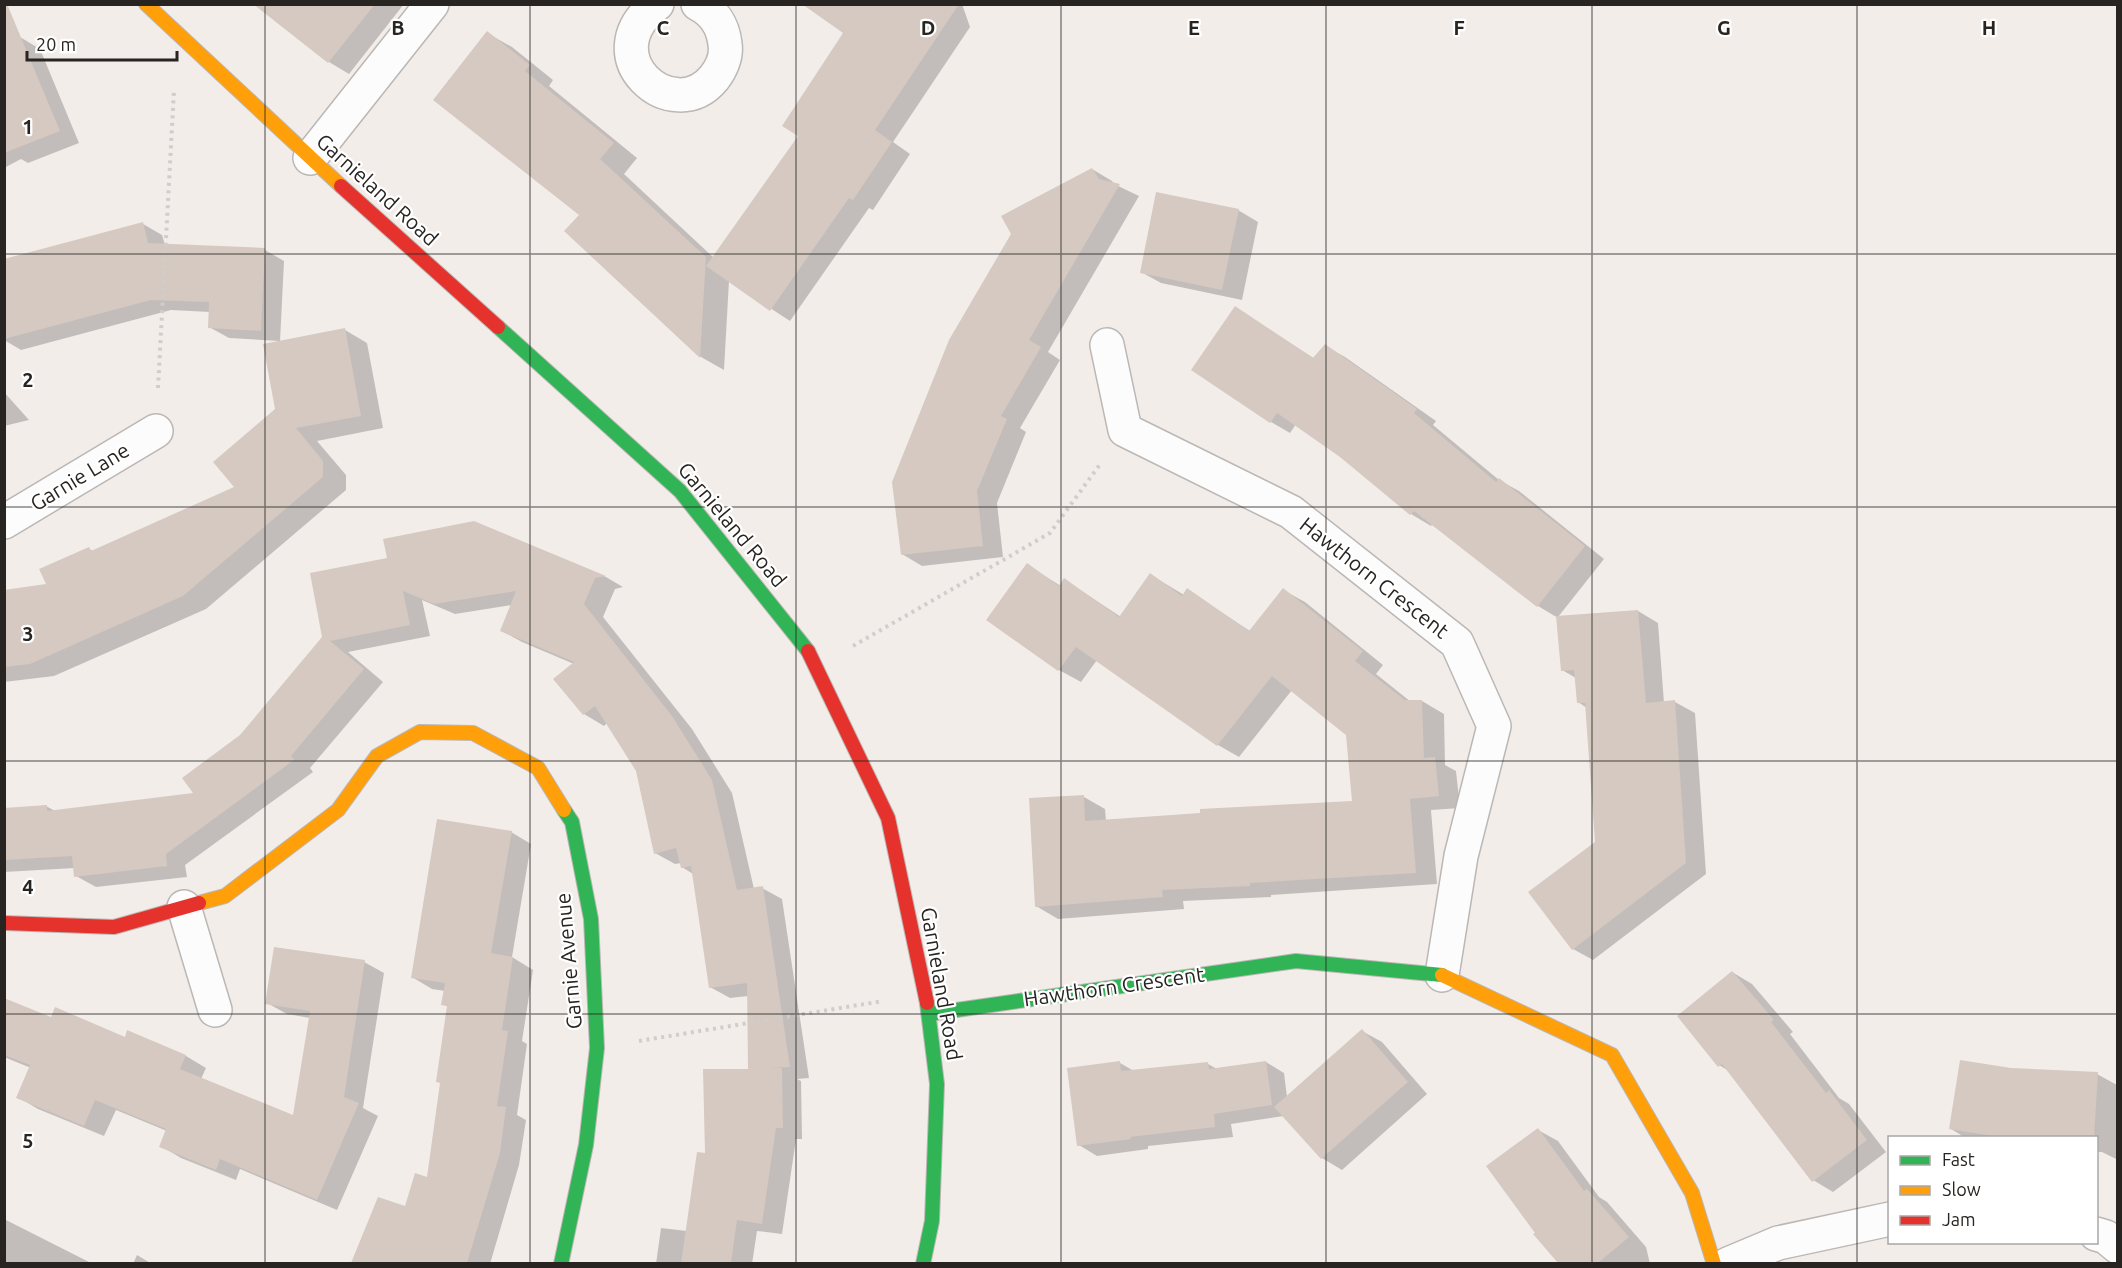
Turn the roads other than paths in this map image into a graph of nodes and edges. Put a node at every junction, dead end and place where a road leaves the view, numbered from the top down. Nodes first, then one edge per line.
1 (146, 4) edge
2 (432, 4) edge
3 (657, 4) edge
4 (698, 4) edge
5 (310, 158) junction
6 (1107, 345) dead end
7 (156, 431) road end
8 (4, 522) edge
9 (184, 907) junction
10 (4, 923) edge
11 (1442, 975) junction
12 (215, 1010) dead end
13 (929, 1014) junction
14 (1888, 1219) edge
15 (2098, 1234) edge
16 (2118, 1247) edge
17 (561, 1263) edge
18 (923, 1263) edge
19 (1714, 1263) edge
20 (1728, 1263) edge

1 - 5 street, Garnieland Road
2 - 5 street
3 - 4 street
5 - 13 street, Garnieland Road
6 - 11 street, Hawthorn Crescent
7 - 8 street, Garnie Lane
9 - 10 street, Garnie Avenue
9 - 12 street
9 - 17 street, Garnie Avenue
11 - 13 street, Hawthorn Crescent
11 - 19 street, Hawthorn Crescent
13 - 18 street, Garnieland Road
14 - 20 street
15 - 16 street

